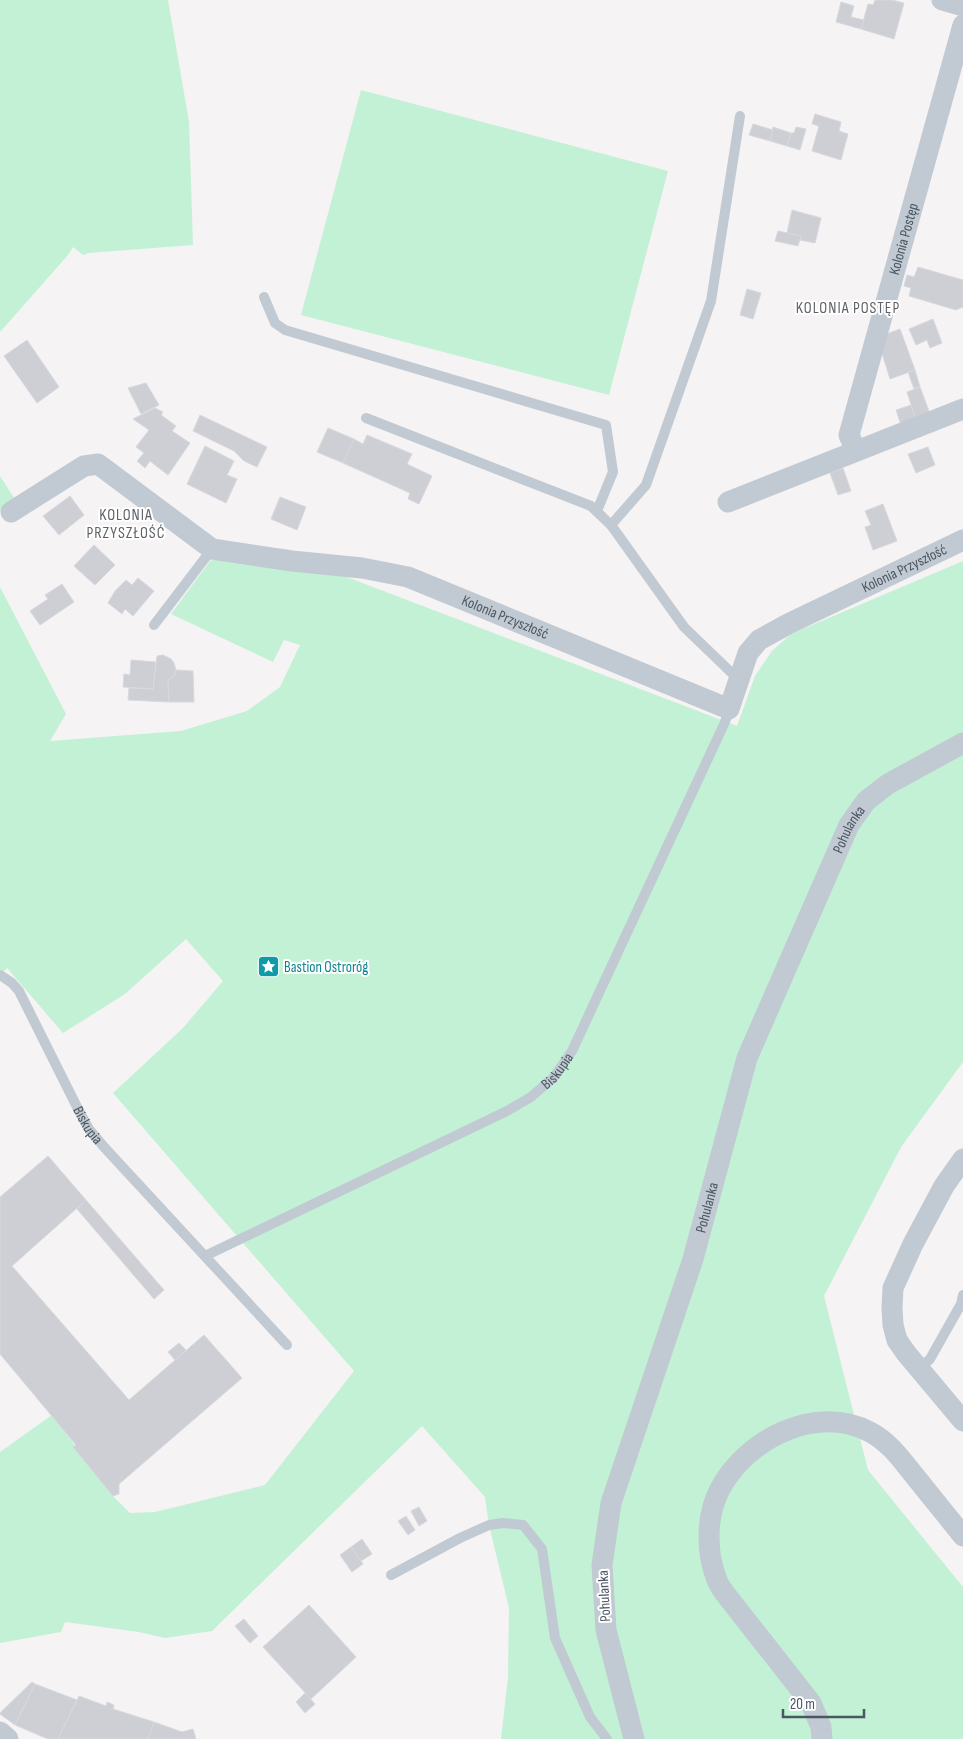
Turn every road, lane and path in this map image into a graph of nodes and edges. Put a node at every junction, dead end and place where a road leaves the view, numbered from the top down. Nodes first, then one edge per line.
1 (942, 0) edge
2 (963, 6) edge
3 (963, 25) edge
4 (740, 116) dead end
5 (264, 297) dead end
6 (963, 409) edge
7 (366, 418) dead end
8 (856, 451) junction
9 (728, 502) dead end
10 (597, 511) junction
11 (11, 512) dead end
12 (611, 525) junction
13 (963, 540) edge
14 (212, 549) junction
15 (154, 626) dead end
16 (739, 680) junction
17 (729, 709) junction
18 (963, 742) edge
19 (0, 975) edge
20 (963, 1159) edge
21 (205, 1256) junction
22 (963, 1295) edge
23 (287, 1345) dead end
24 (919, 1369) junction
25 (963, 1421) edge
26 (963, 1536) edge
27 (391, 1575) dead end
28 (0, 1732) edge
29 (8, 1739) edge
30 (607, 1739) edge
31 (634, 1739) edge
32 (822, 1739) edge

1 - 2 street
3 - 8 street, Kolonia Postęp
4 - 12 lane
5 - 10 lane
6 - 8 street
7 - 10 lane
8 - 9 street
10 - 12 lane
11 - 14 street, Kolonia Przyszłość
12 - 16 lane
13 - 16 street, Kolonia Przyszłość
14 - 15 lane
14 - 17 street, Kolonia Przyszłość
16 - 17 street, Kolonia Przyszłość
17 - 21 lane, Biskupia
18 - 31 street, Pohulanka
19 - 21 lane, Biskupia
20 - 24 street
21 - 23 lane, Biskupia
22 - 24 lane
24 - 25 street
26 - 32 street
27 - 30 lane
28 - 29 street

